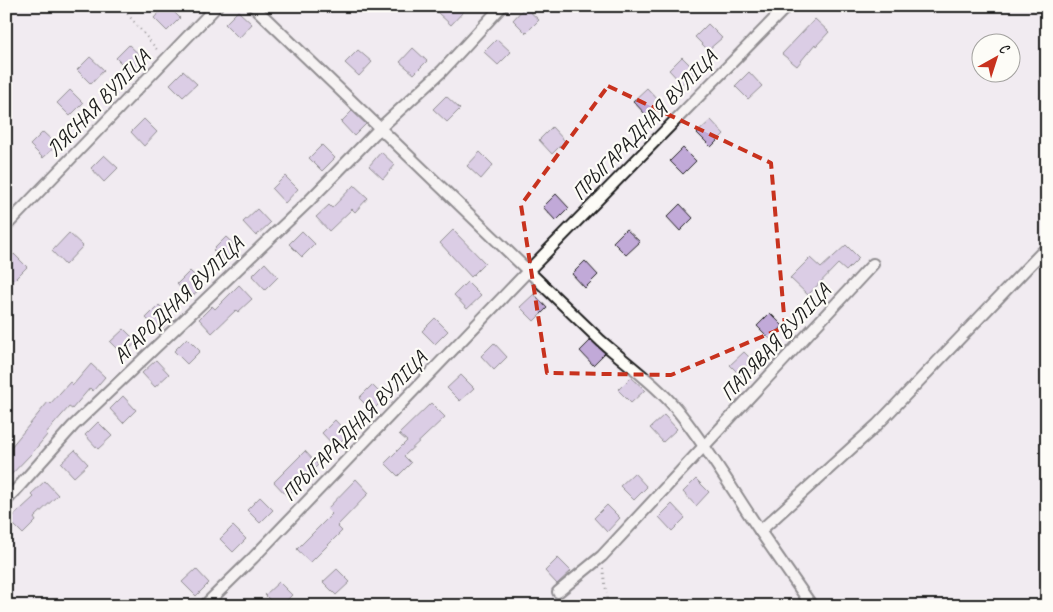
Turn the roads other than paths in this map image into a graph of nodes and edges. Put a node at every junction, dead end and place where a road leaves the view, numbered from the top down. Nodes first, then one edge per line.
1 (217, 6) edge
2 (253, 6) edge
3 (502, 6) edge
4 (787, 6) edge
5 (379, 130) junction
6 (6, 226) edge
7 (1047, 247) edge
8 (874, 264) dead end
9 (528, 271) junction
10 (704, 446) junction
11 (6, 501) edge
12 (760, 531) junction
13 (558, 592) dead end
14 (204, 606) edge
15 (812, 606) edge

1 - 6 street, ЛЯСНАЯ ВУЛІЦА
2 - 5 street
3 - 5 street, АГАРОДНАЯ ВУЛІЦА
4 - 9 street, ПРЫГАРАДНАЯ ВУЛІЦА
5 - 9 street
5 - 11 street, АГАРОДНАЯ ВУЛІЦА
7 - 12 street
8 - 10 street, ПАЛЯВАЯ ВУЛІЦА
9 - 10 street
9 - 14 street, ПРЫГАРАДНАЯ ВУЛІЦА
10 - 12 street
10 - 13 street, ПАЛЯВАЯ ВУЛІЦА
12 - 15 street

